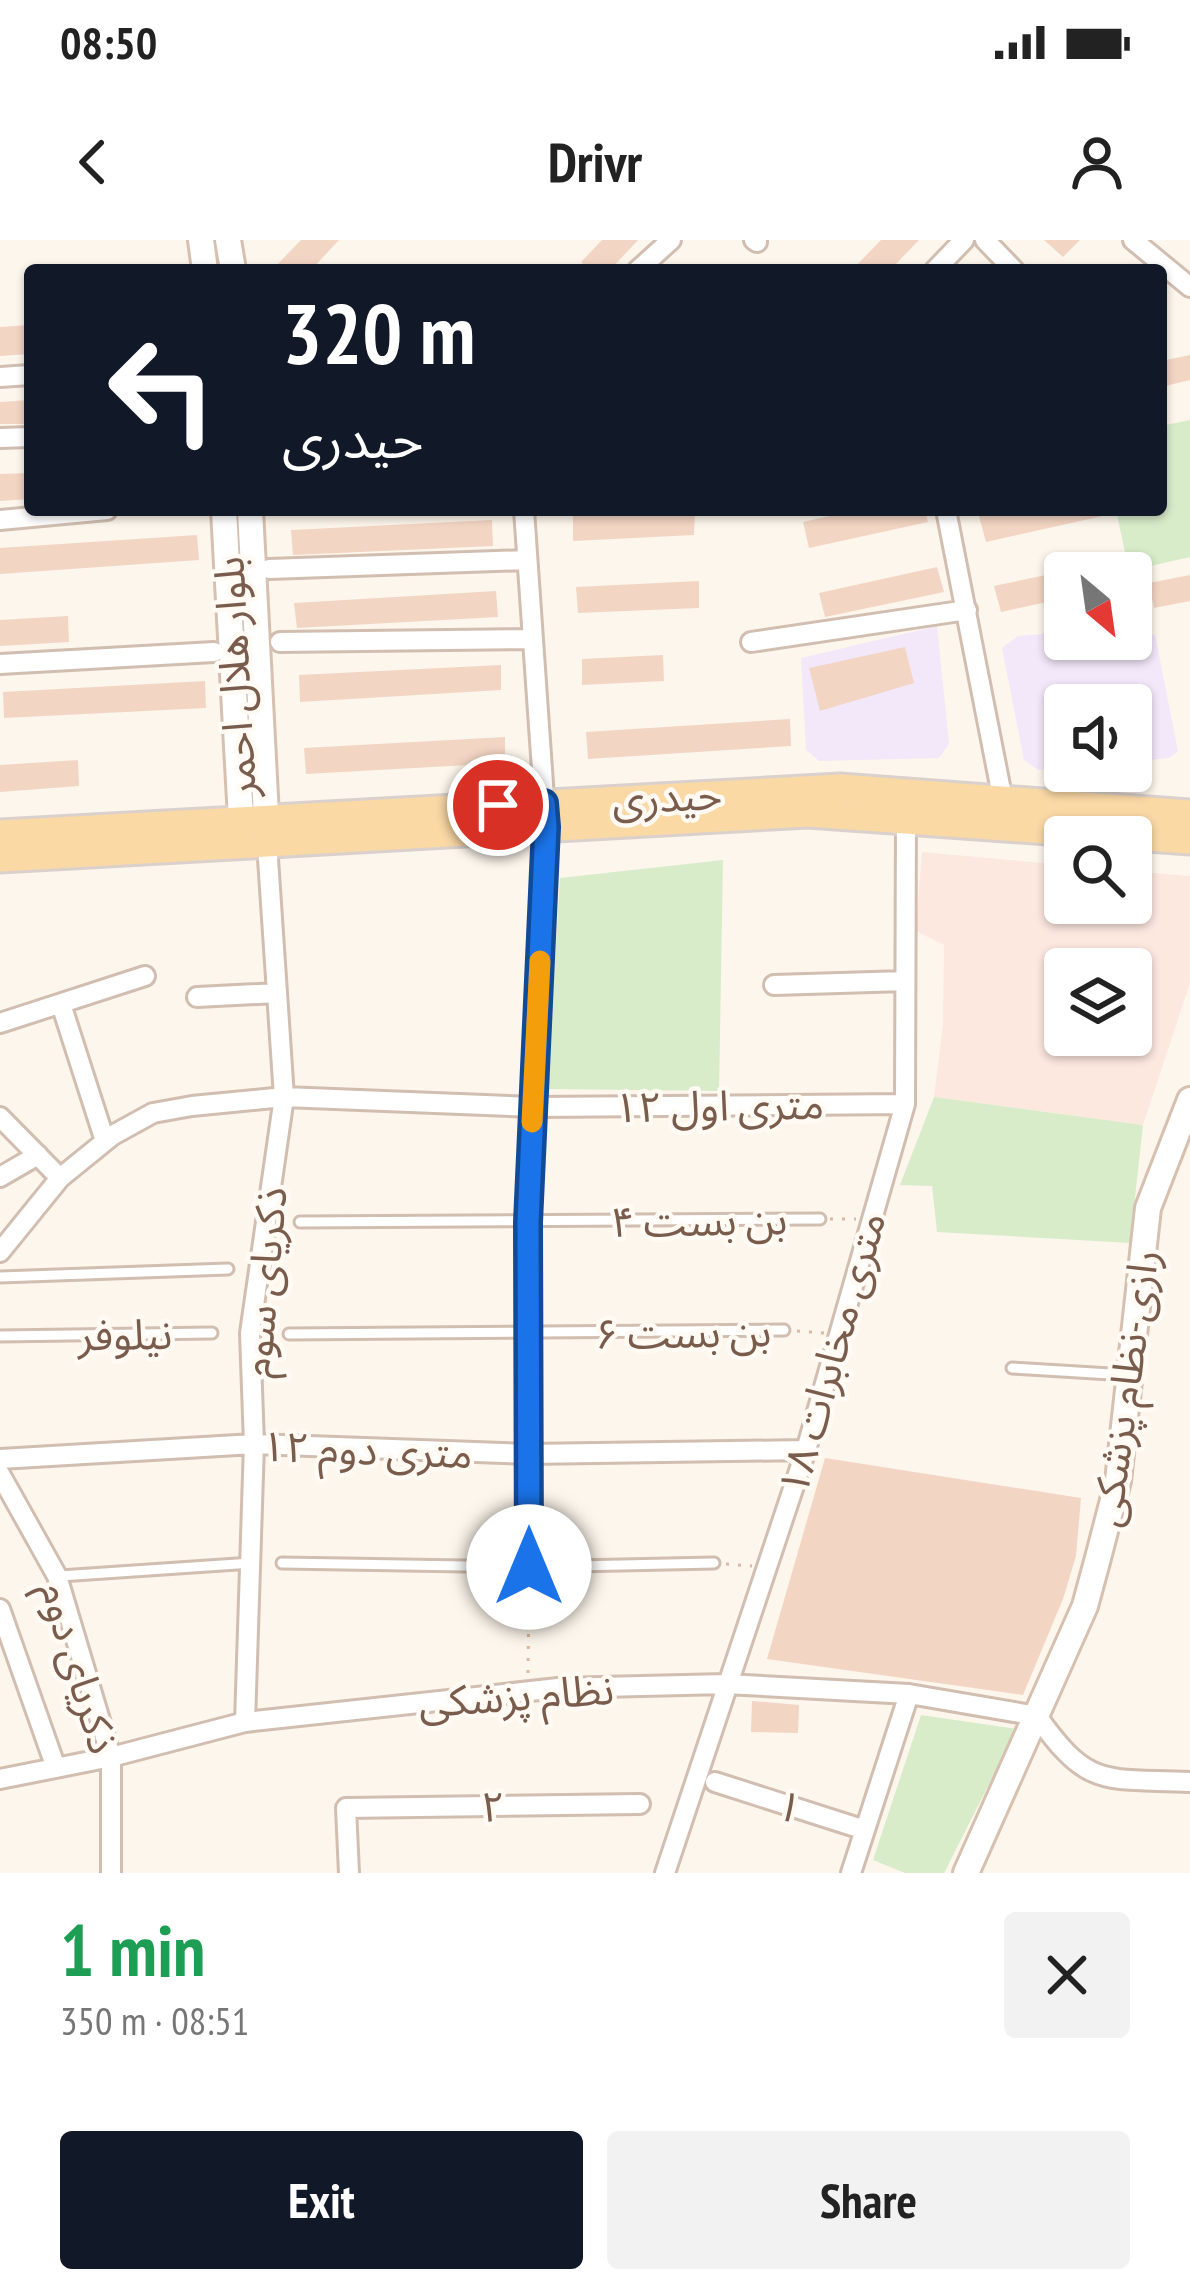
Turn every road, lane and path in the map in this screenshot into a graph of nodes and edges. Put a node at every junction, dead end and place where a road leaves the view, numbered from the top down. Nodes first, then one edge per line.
1 (671, 240) edge
2 (964, 240) edge
3 (985, 240) edge
4 (1133, 240) edge
5 (233, 250) edge
6 (203, 252) edge
7 (645, 264) edge
8 (941, 264) edge
9 (1008, 264) edge
10 (1162, 264) edge
11 (43, 516) edge
12 (225, 516) edge
13 (250, 516) edge
14 (524, 516) edge
15 (947, 516) edge
16 (0, 520) edge
17 (527, 560) junction
18 (269, 569) dead end
19 (967, 610) junction
20 (531, 639) junction
21 (280, 642) dead end
22 (751, 642) dead end
23 (214, 652) dead end
24 (0, 664) edge
25 (1005, 811) junction
26 (1190, 814) edge
27 (545, 815) junction
28 (906, 817) junction
29 (254, 830) junction
30 (0, 834) edge
31 (1190, 840) edge
32 (0, 858) edge
33 (145, 976) dead end
34 (905, 981) junction
35 (775, 985) dead end
36 (277, 993) junction
37 (197, 998) dead end
38 (62, 1004) junction
39 (0, 1023) edge
40 (284, 1097) junction
41 (1190, 1100) edge
42 (905, 1104) junction
43 (533, 1107) junction
44 (0, 1118) edge
45 (105, 1141) junction
46 (38, 1155) junction
47 (0, 1177) edge
48 (60, 1178) junction
49 (870, 1218) junction
50 (820, 1219) joint
51 (300, 1222) dead end
52 (528, 1222) junction
53 (0, 1252) edge
54 (228, 1269) dead end
55 (0, 1277) edge
56 (784, 1330) joint
57 (212, 1333) dead end
58 (290, 1334) dead end
59 (528, 1334) junction
60 (838, 1334) junction
61 (0, 1336) edge
62 (1012, 1368) dead end
63 (1132, 1376) junction
64 (254, 1444) junction
65 (806, 1450) junction
66 (529, 1454) junction
67 (0, 1459) edge
68 (0, 1474) edge
69 (252, 1563) junction
70 (282, 1563) dead end
71 (714, 1563) joint
72 (529, 1567) junction
73 (766, 1567) junction
74 (57, 1576) junction
75 (0, 1609) edge
76 (726, 1684) junction
77 (528, 1691) junction
78 (909, 1694) junction
79 (1037, 1716) junction
80 (245, 1722) junction
81 (112, 1757) junction
82 (56, 1768) junction
83 (1, 1777) edge
84 (715, 1782) dead end
85 (1190, 1782) edge
86 (640, 1804) dead end
87 (865, 1830) junction
88 (111, 1873) edge
89 (349, 1873) edge
90 (665, 1873) edge
91 (851, 1873) edge
92 (966, 1873) edge

1 - 7 street
2 - 8 street
3 - 9 street
4 - 10 street
5 - 6 main road
11 - 16 street
12 - 29 main road, بلوار هلال احمر
13 - 29 main road, بلوار هلال احمر
14 - 17 street
15 - 19 street
17 - 18 street
17 - 20 street
19 - 22 street
19 - 25 street
20 - 21 street
20 - 27 street
23 - 24 street
25 - 26 main road, حیدری
25 - 27 main road, حیدری
25 - 28 main road, حیدری
25 - 31 main road, حیدری
27 - 28 main road, حیدری
27 - 29 main road, حیدری
27 - 43 street
28 - 34 street, ۱۸ متری مخابرات
29 - 30 main road, حیدری
29 - 32 main road, حیدری
29 - 36 street, ذکریای سوم
33 - 38 street
34 - 35 street
34 - 42 street, ۱۸ متری مخابرات
36 - 37 street
36 - 40 street, ذکریای سوم
38 - 39 street
38 - 45 street
40 - 43 street, ۱۲ متری اول
40 - 45 street, ۱۲ متری اول
40 - 64 street, ذکریای سوم
41 - 63 main road, رازی-نظام پزشکی
42 - 43 street, ۱۲ متری اول
42 - 49 street, ۱۸ متری مخابرات
43 - 52 street
44 - 46 street
45 - 48 street, ۱۲ متری اول
46 - 47 street
46 - 48 street
48 - 53 street, ۱۲ متری اول
49 - 50 path, بن بست ۴
49 - 60 street, ۱۸ متری مخابرات
50 - 52 lane, بن بست ۴
51 - 52 lane, بن بست ۴
52 - 59 street
54 - 55 lane
56 - 59 lane, بن بست ۶
56 - 60 path, بن بست ۶
57 - 61 lane, نیلوفر
58 - 59 lane, بن بست ۶
59 - 66 street
60 - 65 street, ۱۸ متری مخابرات
62 - 63 lane
63 - 79 main road, رازی-نظام پزشکی
64 - 66 street, ۱۲ متری دوم
64 - 67 street, ۱۲ متری دوم
64 - 69 street, ذکریای سوم
65 - 66 street, ۱۲ متری دوم
65 - 73 street, ۱۸ متری مخابرات
66 - 72 street
68 - 74 street, ذکریای دوم
69 - 74 lane
69 - 80 street, ذکریای سوم
70 - 72 lane
71 - 72 lane
71 - 73 path
72 - 77 path
73 - 76 street, ۱۸ متری مخابرات
74 - 81 street, ذکریای دوم
75 - 82 street
76 - 77 street, نظام پزشکی
76 - 78 street, نظام پزشکی
76 - 90 street, ۱۸ متری مخابرات
77 - 80 street, نظام پزشکی
78 - 79 street, نظام پزشکی
78 - 87 street
79 - 85 street
79 - 92 main road, رازی-نظام پزشکی
80 - 81 street, نظام پزشکی
81 - 82 street, نظام پزشکی
81 - 88 street, ذکریای دوم
82 - 83 street, نظام پزشکی
84 - 87 street, ۱
86 - 89 street, ۲
87 - 91 street

